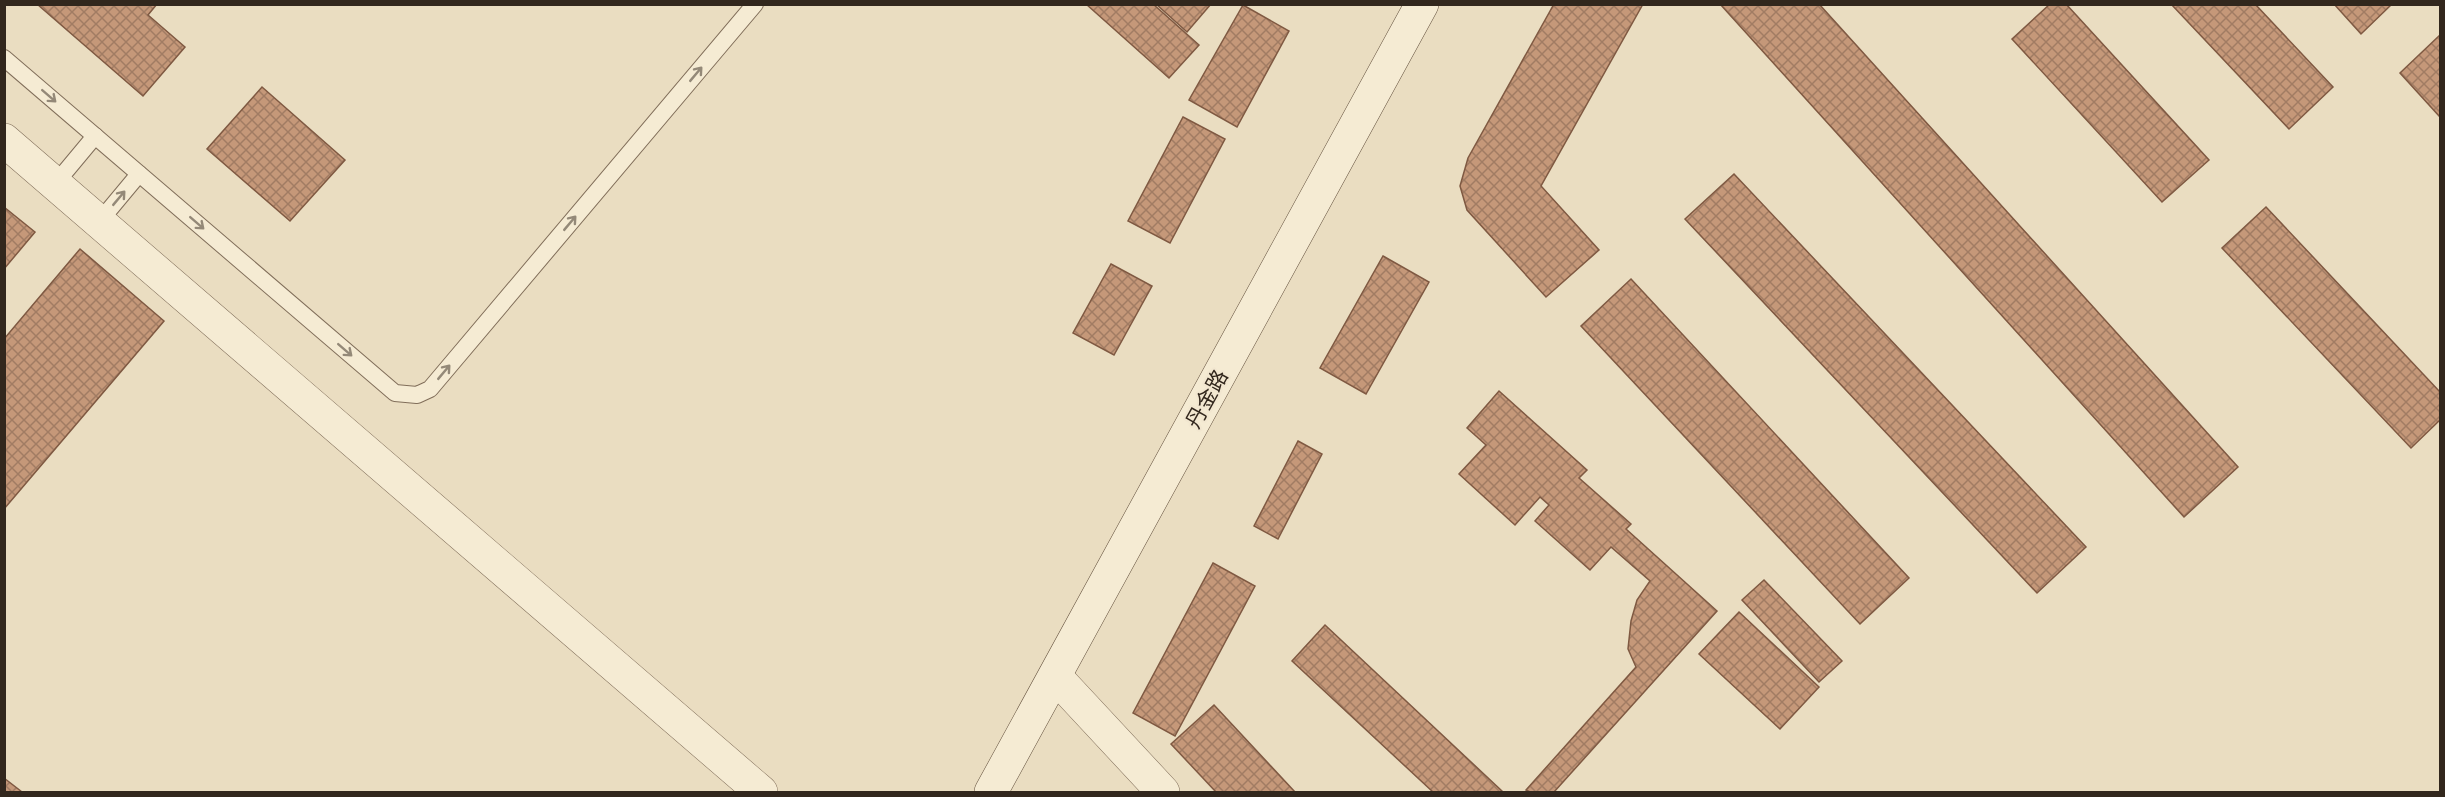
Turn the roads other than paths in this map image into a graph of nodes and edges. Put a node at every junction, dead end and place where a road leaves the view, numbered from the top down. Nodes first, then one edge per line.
1 (755, 4) edge
2 (1422, 4) edge
3 (4, 58) edge
4 (95, 136) junction
5 (4, 140) edge
6 (139, 174) junction
7 (55, 184) junction
8 (99, 222) junction
9 (1055, 676) junction
10 (761, 792) edge
11 (991, 792) edge
12 (1163, 792) edge

6 -> 1 lane
2 - 9 street, 丹金路
3 -> 4 lane
4 - 6 lane
4 - 7 lane
5 - 7 street
8 -> 6 lane
7 - 8 street
8 - 10 street
9 - 11 street, 丹金路
9 - 12 street

